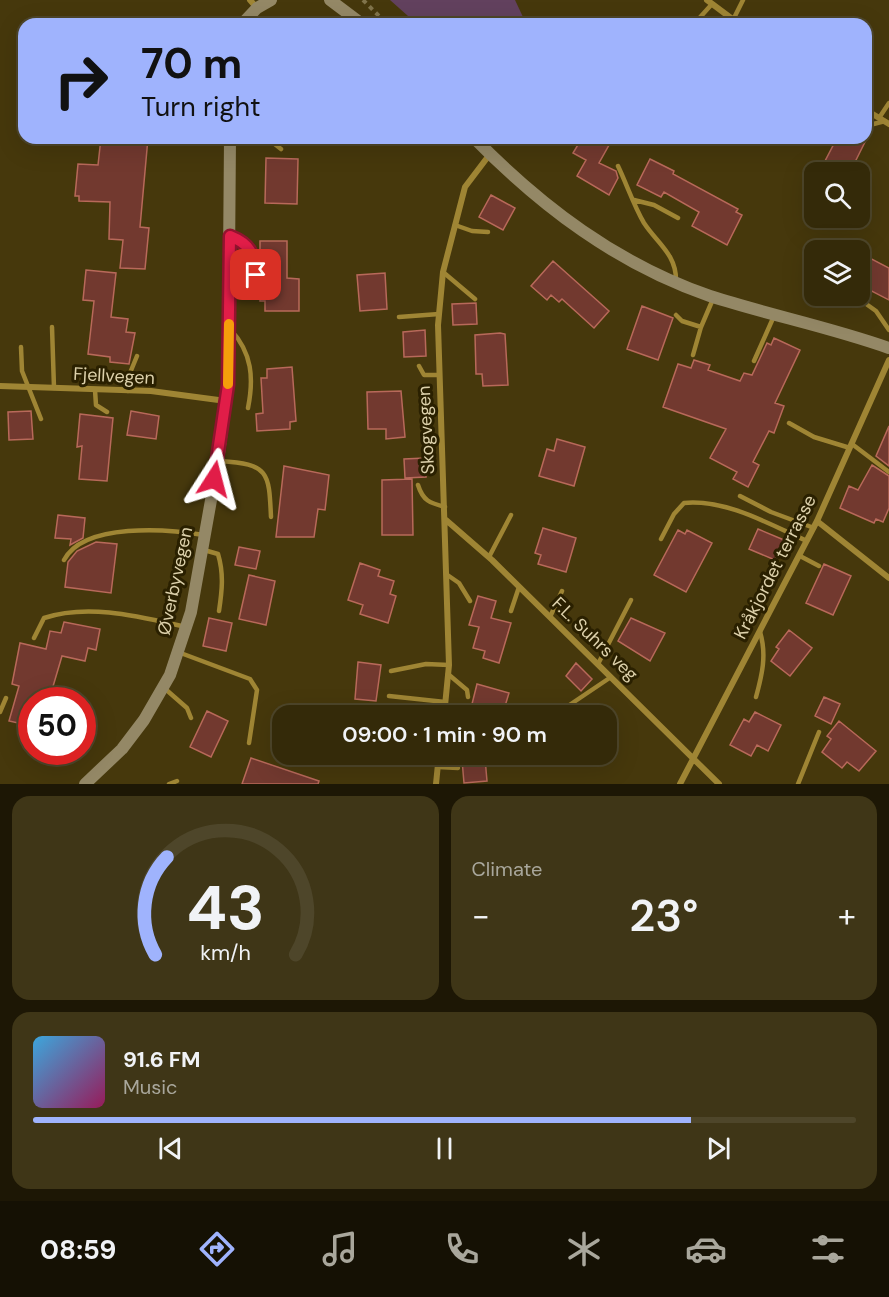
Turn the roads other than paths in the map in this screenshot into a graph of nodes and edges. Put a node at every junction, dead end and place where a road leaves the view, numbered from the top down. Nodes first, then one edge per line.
1 (271, 0) edge
2 (330, 0) edge
3 (743, 0) edge
4 (710, 2) edge
5 (253, 4) edge
6 (245, 18) edge
7 (356, 18) edge
8 (698, 18) edge
9 (731, 18) edge
10 (737, 18) edge
11 (889, 102) edge
12 (884, 121) edge
13 (230, 144) edge
14 (275, 144) edge
15 (480, 144) edge
16 (281, 149) dead end
17 (490, 154) junction
18 (618, 166) dead end
19 (634, 200) junction
20 (678, 218) dead end
21 (455, 225) junction
22 (488, 232) dead end
23 (230, 236) junction
24 (443, 272) junction
25 (676, 283) junction
26 (255, 287) dead end
27 (715, 297) junction
28 (476, 298) dead end
29 (869, 306) edge
30 (439, 314) junction
31 (775, 314) junction
32 (676, 315) dead end
33 (399, 317) dead end
34 (52, 327) dead end
35 (701, 327) junction
36 (229, 328) junction
37 (889, 330) edge
38 (21, 347) dead end
39 (889, 348) edge
40 (693, 355) dead end
41 (138, 356) dead end
42 (889, 360) edge
43 (754, 361) dead end
44 (419, 366) dead end
45 (438, 375) junction
46 (0, 386) edge
47 (27, 387) junction
48 (54, 388) junction
49 (95, 390) junction
50 (128, 391) junction
51 (226, 401) junction
52 (248, 408) dead end
53 (107, 412) dead end
54 (41, 419) dead end
55 (789, 423) dead end
56 (851, 446) junction
57 (218, 461) junction
58 (889, 472) edge
59 (418, 485) dead end
60 (740, 496) dead end
61 (445, 507) junction
62 (511, 515) dead end
63 (271, 517) dead end
64 (446, 520) junction
65 (815, 524) junction
66 (204, 535) junction
67 (661, 539) dead end
68 (807, 541) junction
69 (201, 549) junction
70 (800, 556) junction
71 (489, 557) junction
72 (64, 560) dead end
73 (819, 566) dead end
74 (446, 574) junction
75 (889, 578) edge
76 (519, 586) junction
77 (562, 591) dead end
78 (631, 600) dead end
79 (470, 601) dead end
80 (511, 610) dead end
81 (219, 611) dead end
82 (550, 617) junction
83 (186, 627) junction
84 (760, 632) junction
85 (34, 638) dead end
86 (178, 652) junction
87 (598, 664) junction
88 (449, 665) junction
89 (391, 671) dead end
90 (448, 674) junction
91 (611, 677) junction
92 (164, 687) junction
93 (389, 696) dead end
94 (468, 697) dead end
95 (6, 698) dead end
96 (756, 698) dead end
97 (445, 702) junction
98 (445, 705) edge
99 (569, 705) edge
100 (0, 712) edge
101 (191, 717) dead end
102 (819, 732) dead end
103 (249, 743) dead end
104 (694, 757) junction
105 (438, 767) joint
106 (458, 768) dead end
107 (177, 781) dead end
108 (85, 784) edge
109 (169, 784) edge
110 (436, 784) edge
111 (680, 784) edge
112 (719, 784) edge
113 (798, 784) edge

1 - 5 main road
2 - 7 main road
3 - 10 lane
4 - 8 lane
4 - 9 street
5 - 6 main road
11 - 12 lane
13 - 23 main road, Øverbyvegen
14 - 16 lane
15 - 17 main road
17 - 21 street, Skogvegen
17 - 25 main road
18 - 19 lane
19 - 20 lane
19 - 25 lane
21 - 22 lane
21 - 24 street, Skogvegen
23 - 26 lane
23 - 36 main road, Øverbyvegen
24 - 28 lane
24 - 30 street, Skogvegen
25 - 27 main road
27 - 31 main road
27 - 35 lane
29 - 37 lane
30 - 33 lane
30 - 45 street, Skogvegen
31 - 39 main road
31 - 43 lane
32 - 35 lane
34 - 48 lane
35 - 40 lane
36 - 51 main road, Øverbyvegen
36 - 52 lane
38 - 47 lane
41 - 50 lane
42 - 56 street, Kråkjordet terrasse
44 - 45 lane
45 - 61 street, Skogvegen
46 - 47 street, Fjellvegen
47 - 48 street, Fjellvegen
47 - 54 lane
48 - 49 street, Fjellvegen
49 - 50 street, Fjellvegen
49 - 53 lane
50 - 51 street, Fjellvegen
51 - 57 main road, Øverbyvegen
55 - 56 lane
56 - 58 lane
56 - 65 street, Kråkjordet terrasse
57 - 63 lane
57 - 66 main road, Øverbyvegen
59 - 61 lane
60 - 65 lane
61 - 64 street, Skogvegen
62 - 71 lane
64 - 71 street, F.L. Suhrs veg
64 - 74 street, Skogvegen
65 - 68 street, Kråkjordet terrasse
65 - 75 street
66 - 69 main road, Øverbyvegen
66 - 72 lane
67 - 68 lane
68 - 70 street, Kråkjordet terrasse
69 - 81 lane
69 - 83 main road, Øverbyvegen
70 - 73 lane
70 - 84 street, Kråkjordet terrasse
71 - 76 street, F.L. Suhrs veg
74 - 79 lane
74 - 88 street, Skogvegen
76 - 80 lane
76 - 82 street, F.L. Suhrs veg
77 - 82 lane
78 - 87 lane
82 - 87 street, F.L. Suhrs veg
83 - 85 lane
83 - 86 main road, Øverbyvegen
84 - 96 lane
84 - 104 street, Kråkjordet terrasse
86 - 92 main road, Øverbyvegen
86 - 103 lane
87 - 91 street, F.L. Suhrs veg
88 - 89 lane
88 - 90 street, Skogvegen
90 - 94 lane
90 - 97 street, Skogvegen
91 - 99 lane
91 - 104 street, F.L. Suhrs veg
92 - 101 lane
92 - 108 main road, Øverbyvegen
93 - 97 lane
95 - 100 lane
97 - 98 street, Skogvegen
102 - 113 lane
104 - 111 street, Kråkjordet terrasse
104 - 112 street, F.L. Suhrs veg
105 - 106 lane
105 - 110 street
107 - 109 lane

